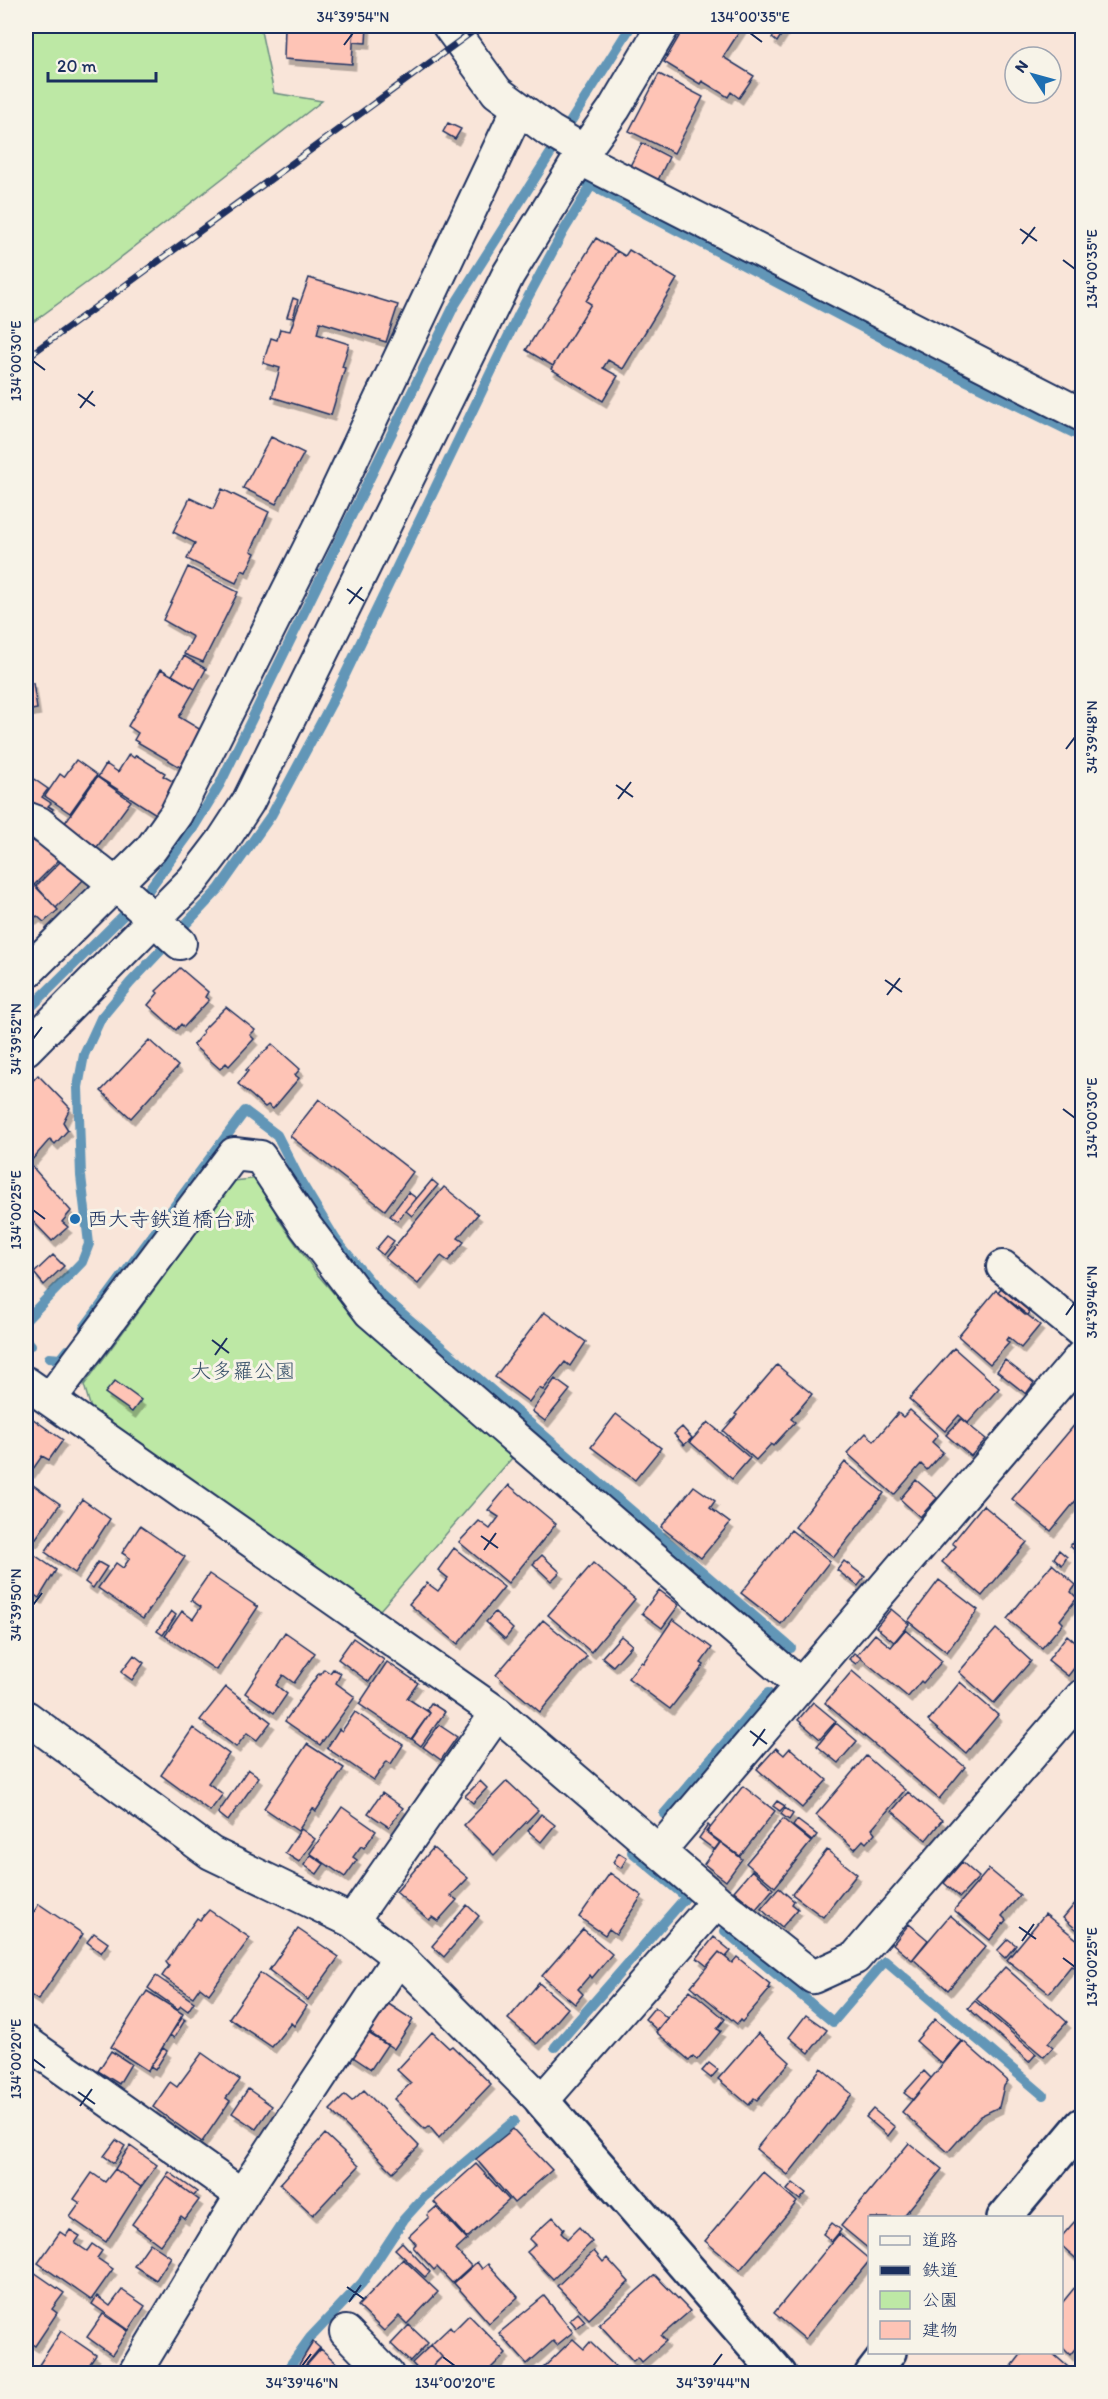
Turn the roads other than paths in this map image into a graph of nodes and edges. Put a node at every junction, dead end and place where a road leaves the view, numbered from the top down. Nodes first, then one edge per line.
1 (448, 26) edge
2 (663, 26) edge
3 (518, 109) junction
4 (571, 146) junction
5 (1083, 415) edge
6 (26, 818) edge
7 (147, 914) junction
8 (26, 973) edge
9 (26, 1049) edge
10 (1003, 1267) dead end
11 (1083, 1332) edge
12 (1083, 1356) edge
13 (38, 1391) edge
14 (800, 1685) junction
15 (1083, 1696) edge
16 (497, 1713) junction
17 (26, 1717) edge
18 (659, 1851) junction
19 (717, 1901) junction
20 (352, 1921) junction
21 (399, 1957) junction
22 (26, 2042) edge
23 (542, 2101) junction
24 (1083, 2125) edge
25 (242, 2195) junction
26 (1005, 2216) edge
27 (345, 2332) dead end
28 (887, 2354) edge
29 (134, 2373) edge
30 (387, 2373) edge
31 (778, 2373) edge
32 (872, 2373) edge

1 - 3 street
2 - 4 street
3 - 4 street
3 - 7 street
4 - 5 street
4 - 7 street
6 - 7 street
7 - 8 street
7 - 9 street
10 - 11 street
12 - 14 street
13 - 14 street
13 - 16 street
14 - 18 street
15 - 19 street
16 - 18 street
16 - 20 street
17 - 20 street
18 - 19 street
19 - 23 street
20 - 21 street
21 - 23 street
21 - 25 street
22 - 25 street
23 - 31 street
24 - 26 street
25 - 29 street
27 - 30 street
28 - 32 street

